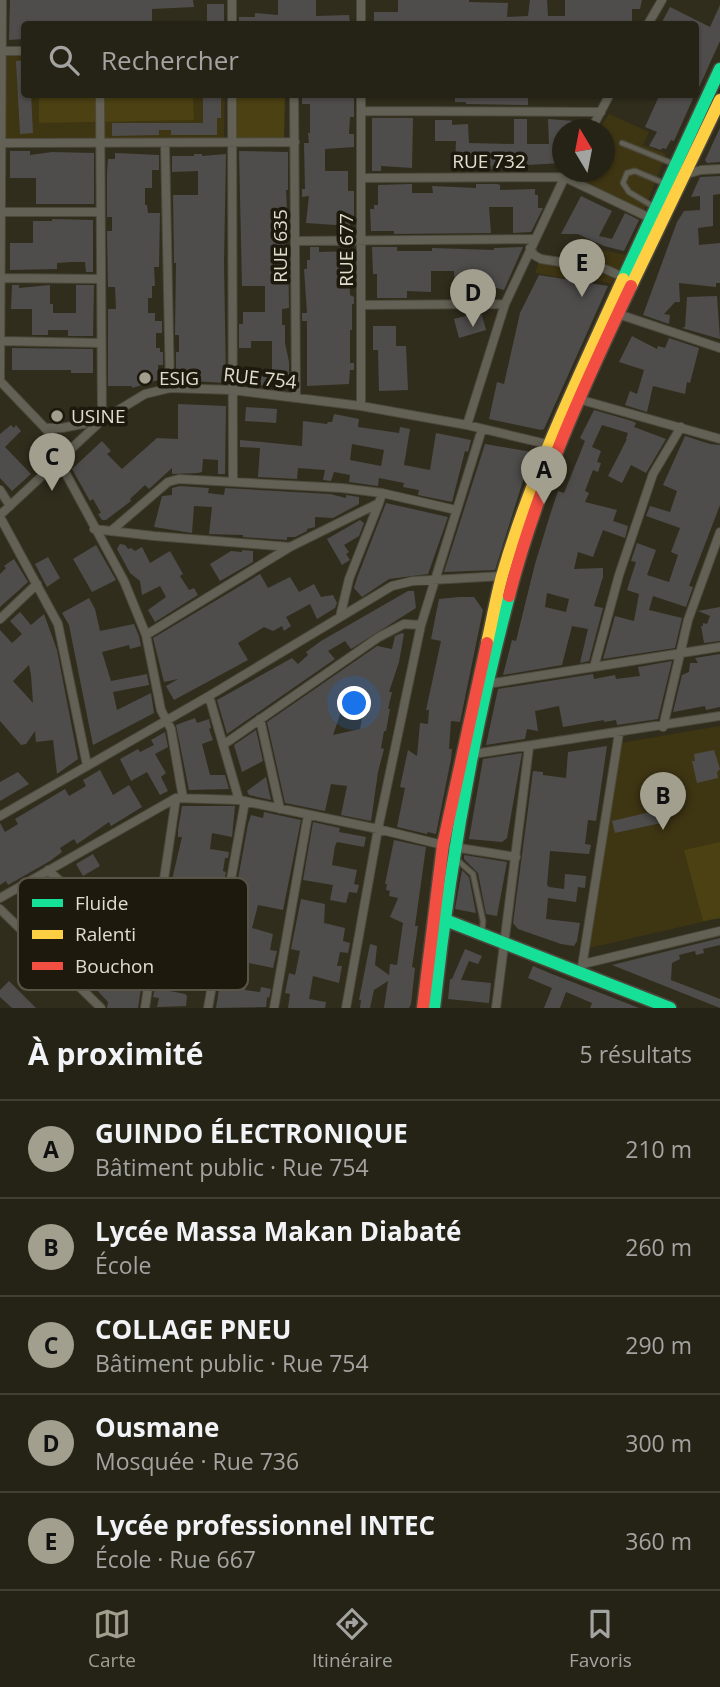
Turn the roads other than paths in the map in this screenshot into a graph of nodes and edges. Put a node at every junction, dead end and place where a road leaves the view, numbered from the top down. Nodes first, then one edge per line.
1 (2, 0) edge
2 (232, 0) edge
3 (361, 0) edge
4 (662, 0) edge
5 (232, 21) edge
6 (361, 21) edge
7 (650, 21) edge
8 (3, 51) junction
9 (21, 51) edge
10 (720, 69) edge
11 (1, 83) edge
12 (100, 98) edge
13 (232, 98) edge
14 (295, 98) edge
15 (361, 98) edge
16 (608, 98) edge
17 (720, 100) edge
18 (361, 111) junction
19 (601, 112) junction
20 (597, 119) edge
21 (295, 142) junction
22 (2, 143) junction
23 (100, 143) junction
24 (165, 143) junction
25 (232, 143) junction
26 (622, 143) dead end
27 (675, 164) junction
28 (720, 169) edge
29 (552, 174) edge
30 (683, 175) junction
31 (361, 178) junction
32 (561, 182) edge
33 (583, 182) edge
34 (666, 184) junction
35 (1, 212) edge
36 (100, 212) junction
37 (652, 213) junction
38 (295, 241) junction
39 (361, 241) junction
40 (532, 244) junction
41 (623, 277) junction
42 (1, 278) edge
43 (101, 279) junction
44 (505, 304) junction
45 (361, 305) junction
46 (618, 314) junction
47 (1, 341) edge
48 (102, 343) junction
49 (720, 348) edge
50 (0, 381) edge
51 (170, 388) junction
52 (233, 390) junction
53 (296, 397) junction
54 (578, 399) junction
55 (361, 406) junction
56 (102, 419) junction
57 (467, 425) junction
58 (681, 427) junction
59 (45, 428) junction
60 (482, 429) junction
61 (720, 439) edge
62 (553, 445) junction
63 (68, 452) junction
64 (59, 461) junction
65 (233, 482) junction
66 (0, 490) edge
67 (382, 494) junction
68 (379, 503) junction
69 (10, 506) junction
70 (456, 510) junction
71 (0, 516) edge
72 (94, 528) junction
73 (111, 531) junction
74 (720, 532) edge
75 (290, 547) junction
76 (507, 577) junction
77 (435, 581) junction
78 (37, 584) junction
79 (340, 617) junction
80 (0, 619) edge
81 (421, 625) junction
82 (146, 635) junction
83 (720, 647) edge
84 (680, 653) junction
85 (594, 667) junction
86 (487, 684) junction
87 (209, 696) junction
88 (720, 716) edge
89 (260, 719) junction
90 (167, 720) junction
91 (663, 727) junction
92 (619, 733) junction
93 (223, 745) junction
94 (529, 747) junction
95 (467, 755) junction
96 (87, 765) junction
97 (180, 798) junction
98 (242, 801) junction
99 (280, 809) junction
100 (308, 815) junction
101 (0, 816) edge
102 (378, 828) junction
103 (449, 849) junction
104 (516, 857) junction
105 (48, 870) junction
106 (34, 878) edge
107 (57, 878) edge
108 (167, 878) edge
109 (229, 878) edge
110 (18, 888) edge
111 (0, 898) edge
112 (0, 909) edge
113 (438, 918) junction
114 (18, 927) edge
115 (720, 932) edge
116 (481, 934) junction
117 (503, 943) junction
118 (582, 969) junction
119 (83, 990) edge
120 (148, 990) edge
121 (211, 990) edge
122 (101, 1008) edge
123 (145, 1008) edge
124 (208, 1008) edge
125 (274, 1008) edge
126 (346, 1008) edge
127 (423, 1008) edge
128 (435, 1008) edge
129 (496, 1008) edge
130 (670, 1008) edge

1 - 8 street
2 - 5 street
3 - 6 street
4 - 7 street
8 - 9 street
8 - 11 street
10 - 27 main road
11 - 22 street
12 - 23 street
13 - 25 street
14 - 21 street, RUE 635
15 - 18 street, RUE 677
16 - 19 street
17 - 30 main road
18 - 19 street
18 - 31 street, RUE 677
19 - 20 street
21 - 25 street
21 - 38 street, RUE 635
22 - 23 street
22 - 35 street
23 - 24 street
23 - 36 street
24 - 25 street
24 - 51 street
25 - 52 street
26 - 27 lane
27 - 34 main road
28 - 30 street
29 - 31 street, RUE 732
30 - 46 main road
31 - 39 street, RUE 677
32 - 40 street
33 - 37 street, RUE 732
34 - 37 main road
34 - 37 lane
35 - 36 street
35 - 42 street
36 - 43 street
37 - 41 main road
38 - 39 street
38 - 53 street, RUE 635
39 - 40 street
39 - 45 street, RUE 677
40 - 41 street
40 - 44 street
41 - 62 main road
42 - 43 street
42 - 47 street
43 - 48 street
44 - 45 street
44 - 57 street
45 - 55 street, RUE 677
46 - 49 street
46 - 54 main road
47 - 48 street
47 - 50 street
48 - 56 street
50 - 59 street
51 - 52 street, RUE 754
51 - 56 street, RUE 754
52 - 53 street, RUE 754
52 - 65 street
53 - 55 street, RUE 754
54 - 58 street
54 - 62 main road
55 - 57 street, RUE 754
56 - 59 street
56 - 63 street, RUE 754
57 - 60 street, RUE 754
58 - 61 street
58 - 85 street
59 - 63 street
60 - 62 street, RUE 754
60 - 70 street
62 - 76 main road
63 - 64 street, RUE 754
64 - 69 street, RUE 754
64 - 72 street
65 - 67 street
65 - 73 street
66 - 69 street
67 - 68 street
67 - 70 street
68 - 75 street
68 - 79 street
69 - 71 street, RUE 754
70 - 77 street
71 - 78 street
72 - 73 street
72 - 82 street
73 - 75 street
74 - 84 street
75 - 82 street
76 - 77 street
76 - 86 main road
76 - 95 main road
77 - 79 street
77 - 81 street
78 - 80 street
78 - 96 street
79 - 87 street
81 - 89 street
81 - 102 street
82 - 90 street
83 - 84 street
84 - 85 street
84 - 91 street
85 - 86 street
86 - 95 main road
87 - 90 street
87 - 93 street
88 - 91 street
89 - 93 street
89 - 99 street
90 - 96 street
90 - 97 street
91 - 92 street
92 - 94 street
92 - 118 street
93 - 98 street
94 - 95 street
94 - 104 street
95 - 103 main road
96 - 101 street
97 - 98 street
97 - 105 street
97 - 108 street
98 - 99 street
98 - 109 street
99 - 100 street
100 - 102 street
100 - 125 street
102 - 103 street
102 - 126 street
103 - 104 street
103 - 113 main road
103 - 116 lane
104 - 117 street
105 - 106 street
105 - 107 street
110 - 111 street
112 - 114 street
113 - 116 main road
113 - 127 main road
113 - 128 main road
115 - 118 street
116 - 117 main road
117 - 118 main road
117 - 129 street
118 - 130 main road
119 - 122 street
120 - 123 street
121 - 124 street

